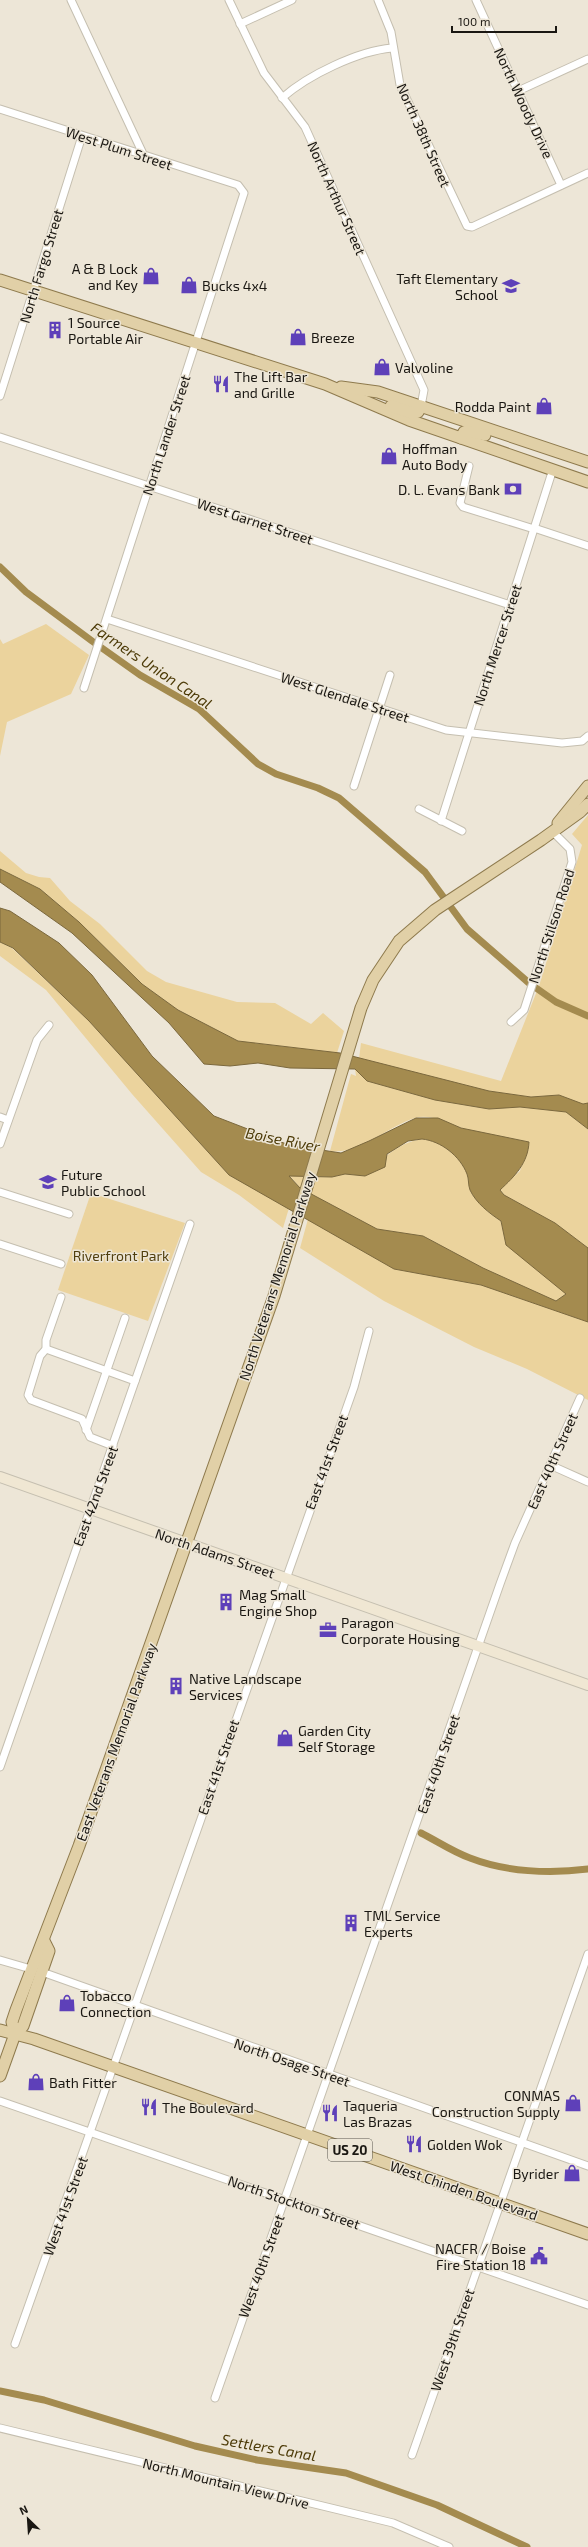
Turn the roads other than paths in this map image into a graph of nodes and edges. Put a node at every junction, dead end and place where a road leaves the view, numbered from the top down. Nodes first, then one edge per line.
1 (71, 0) edge
2 (230, 0) edge
3 (292, 0) edge
4 (378, 0) edge
5 (476, 0) edge
6 (240, 24) junction
7 (392, 48) junction
8 (588, 59) edge
9 (518, 91) junction
10 (282, 98) junction
11 (0, 109) edge
12 (82, 136) junction
13 (144, 156) junction
14 (588, 173) edge
15 (238, 185) joint
16 (561, 185) junction
17 (0, 280) edge
18 (34, 292) junction
19 (196, 343) junction
20 (325, 384) junction
21 (0, 396) edge
22 (370, 404) junction
23 (421, 406) junction
24 (501, 435) junction
25 (0, 437) edge
26 (461, 438) junction
27 (588, 462) edge
28 (469, 466) dead end
29 (553, 469) junction
30 (588, 482) edge
31 (150, 486) junction
32 (534, 529) junction
33 (588, 546) edge
34 (510, 605) junction
35 (107, 619) junction
36 (390, 675) dead end
37 (84, 688) dead end
38 (379, 709) junction
39 (469, 734) junction
40 (588, 736) edge
41 (354, 786) dead end
42 (588, 786) edge
43 (588, 804) edge
44 (419, 809) dead end
45 (441, 821) junction
46 (462, 831) dead end
47 (552, 831) junction
48 (511, 1022) dead end
49 (49, 1025) dead end
50 (0, 1117) edge
51 (8, 1120) junction
52 (0, 1144) edge
53 (0, 1192) edge
54 (70, 1214) dead end
55 (190, 1224) dead end
56 (0, 1244) edge
57 (61, 1264) dead end
58 (61, 1297) dead end
59 (124, 1318) dead end
60 (369, 1331) dead end
61 (46, 1349) junction
62 (106, 1371) junction
63 (135, 1381) junction
64 (580, 1398) dead end
65 (86, 1430) junction
66 (113, 1446) junction
67 (550, 1465) junction
68 (0, 1477) edge
69 (588, 1482) edge
70 (90, 1509) junction
71 (186, 1543) junction
72 (284, 1578) junction
73 (478, 1646) junction
74 (588, 1685) edge
75 (0, 1767) edge
76 (44, 1941) junction
77 (588, 1954) edge
78 (0, 1960) edge
79 (31, 1969) junction
80 (42, 1972) junction
81 (134, 2004) junction
82 (0, 2030) edge
83 (15, 2034) junction
84 (113, 2067) junction
85 (327, 2074) junction
86 (0, 2076) edge
87 (0, 2100) edge
88 (91, 2132) junction
89 (307, 2135) junction
90 (521, 2142) junction
91 (588, 2166) edge
92 (285, 2199) junction
93 (501, 2203) junction
94 (588, 2234) edge
95 (478, 2265) junction
96 (588, 2305) edge
97 (15, 2344) dead end
98 (215, 2398) dead end
99 (0, 2428) edge
100 (412, 2455) dead end
101 (449, 2547) edge

1 - 13 street
2 - 6 street, North Arthur Street
3 - 6 street
4 - 7 street, North 38th Street
5 - 9 street, North Woody Drive
6 - 10 street, North Arthur Street
7 - 10 street
7 - 16 street, North 38th Street
8 - 9 street
9 - 16 street, North Woody Drive
10 - 23 street, North Arthur Street
11 - 12 street, West Plum Street
12 - 13 street, West Plum Street
12 - 18 street, North Fargo Street
13 - 15 street, West Plum Street
14 - 16 street
15 - 19 street, North Lander Street
17 - 18 main road
18 - 19 main road
18 - 21 street, North Fargo Street
19 - 20 main road
19 - 31 street, North Lander Street
20 - 22 main road
20 - 23 main road
22 - 23 main road
22 - 26 main road
23 - 24 main road
24 - 26 main road
24 - 27 main road
25 - 31 street, West Garnet Street
26 - 29 main road
28 - 32 street
29 - 30 main road
29 - 32 street, North Mercer Street
31 - 34 street, West Garnet Street
31 - 35 street, North Lander Street
32 - 33 street
32 - 34 street, North Mercer Street
34 - 39 street, North Mercer Street
35 - 37 street, North Lander Street
35 - 38 street, West Glendale Street
36 - 38 street
38 - 39 street, West Glendale Street
38 - 41 street
39 - 40 street, West Glendale Street
39 - 45 street, North Mercer Street
42 - 47 main road, North Veterans Memorial Parkway
43 - 47 main road, North Veterans Memorial Parkway
44 - 45 street
45 - 46 street
47 - 48 street, North Stilson Road
47 - 71 main road, North Veterans Memorial Parkway
49 - 51 street
50 - 51 street
51 - 52 street
53 - 54 street
55 - 63 street, East 42nd Street
56 - 57 street
58 - 61 street
59 - 62 street
60 - 72 street, East 41st Street
61 - 62 street
61 - 65 street
62 - 63 street
62 - 65 street
63 - 66 street, East 42nd Street
64 - 67 street, East 40th Street
65 - 66 street
66 - 70 street, East 42nd Street
67 - 69 street
67 - 73 street, East 40th Street
68 - 70 street, North Adams Street
70 - 71 street, North Adams Street
70 - 75 street, East 42nd Street
71 - 72 street, North Adams Street
71 - 76 main road, East Veterans Memorial Parkway
72 - 73 street, North Adams Street
72 - 81 street, East 41st Street
73 - 74 street, North Adams Street
73 - 85 street, East 40th Street
76 - 79 main road, East Veterans Memorial Parkway
76 - 80 main road, East Veterans Memorial Parkway
77 - 90 street, West 39th Street
78 - 79 street
79 - 83 main road, East Veterans Memorial Parkway
80 - 81 street, North Osage Street
80 - 83 main road, East Veterans Memorial Parkway
81 - 84 street, East 41st Street
81 - 85 street, North Osage Street
82 - 83 main road, West Chinden Boulevard / US 20
83 - 84 main road, West Chinden Boulevard / US 20
83 - 86 main road
84 - 88 street, West 41st Street
84 - 89 main road, West Chinden Boulevard / US 20
85 - 89 street, East 40th Street
85 - 90 street, North Osage Street
87 - 88 street, North Stockton Street
88 - 92 street, North Stockton Street
88 - 97 street, West 41st Street
89 - 92 street, West 40th Street
89 - 93 main road, West Chinden Boulevard / US 20
90 - 91 street, North Osage Street
90 - 93 street, West 39th Street
92 - 95 street, North Stockton Street
92 - 98 street, West 40th Street
93 - 94 main road, West Chinden Boulevard / US 20
93 - 95 street, West 39th Street
95 - 96 street, North Stockton Street
95 - 100 street, West 39th Street
99 - 101 street, North Mountain View Drive

